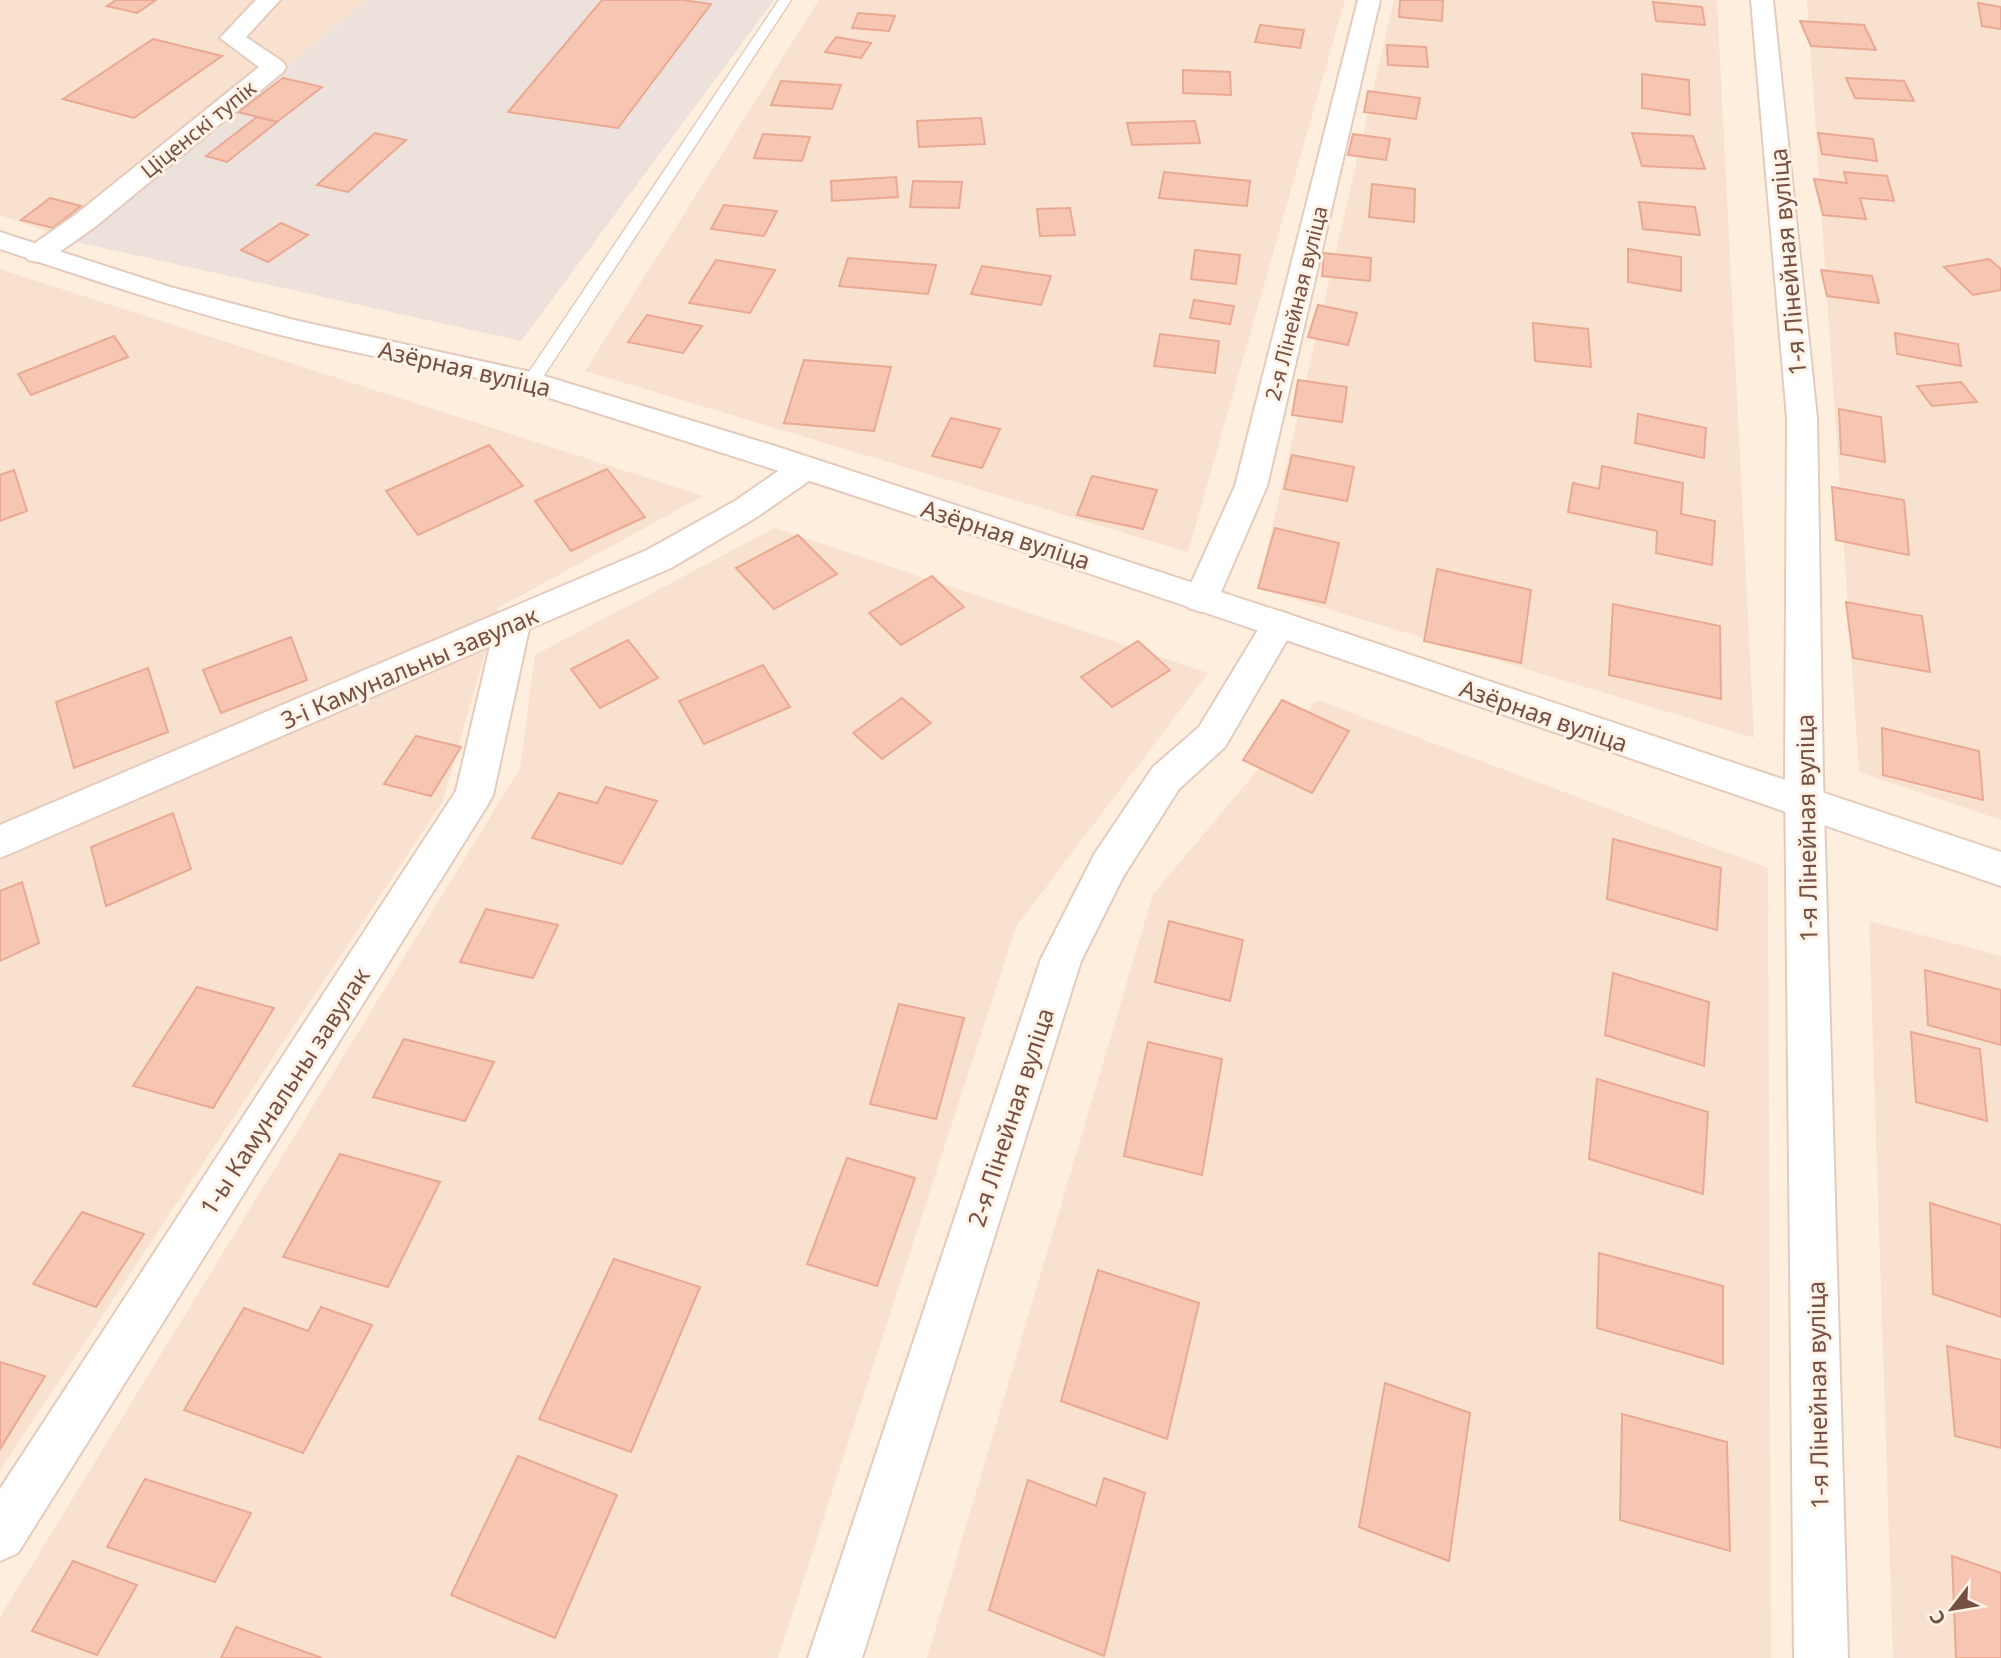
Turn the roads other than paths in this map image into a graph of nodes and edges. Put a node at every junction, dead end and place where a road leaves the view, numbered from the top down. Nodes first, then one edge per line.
1 (269, 0) edge
2 (785, 0) edge
3 (1369, 0) edge
4 (1762, 0) edge
5 (0, 240) edge
6 (38, 254) junction
7 (531, 382) junction
8 (805, 468) junction
9 (1201, 599) junction
10 (513, 623) junction
11 (1279, 624) junction
12 (1806, 804) junction
13 (0, 842) edge
14 (2001, 869) edge
15 (0, 1535) edge
16 (835, 1658) edge
17 (1821, 1658) edge

1 - 6 street, Ціценскі тупік
2 - 7 lane
3 - 9 street, 2-я Лінейная вуліца
4 - 12 street, 1-я Лінейная вуліца
5 - 6 street, Азёрная вуліца
6 - 7 street, Азёрная вуліца
7 - 8 street, Азёрная вуліца
8 - 9 street, Азёрная вуліца
8 - 10 street, 3-і Камунальны завулак
9 - 11 street, Азёрная вуліца
10 - 13 street, 3-і Камунальны завулак
10 - 15 street, 1-ы Камунальны завулак
11 - 12 street, Азёрная вуліца
11 - 16 street, 2-я Лінейная вуліца
12 - 14 street, Азёрная вуліца
12 - 17 street, 1-я Лінейная вуліца

